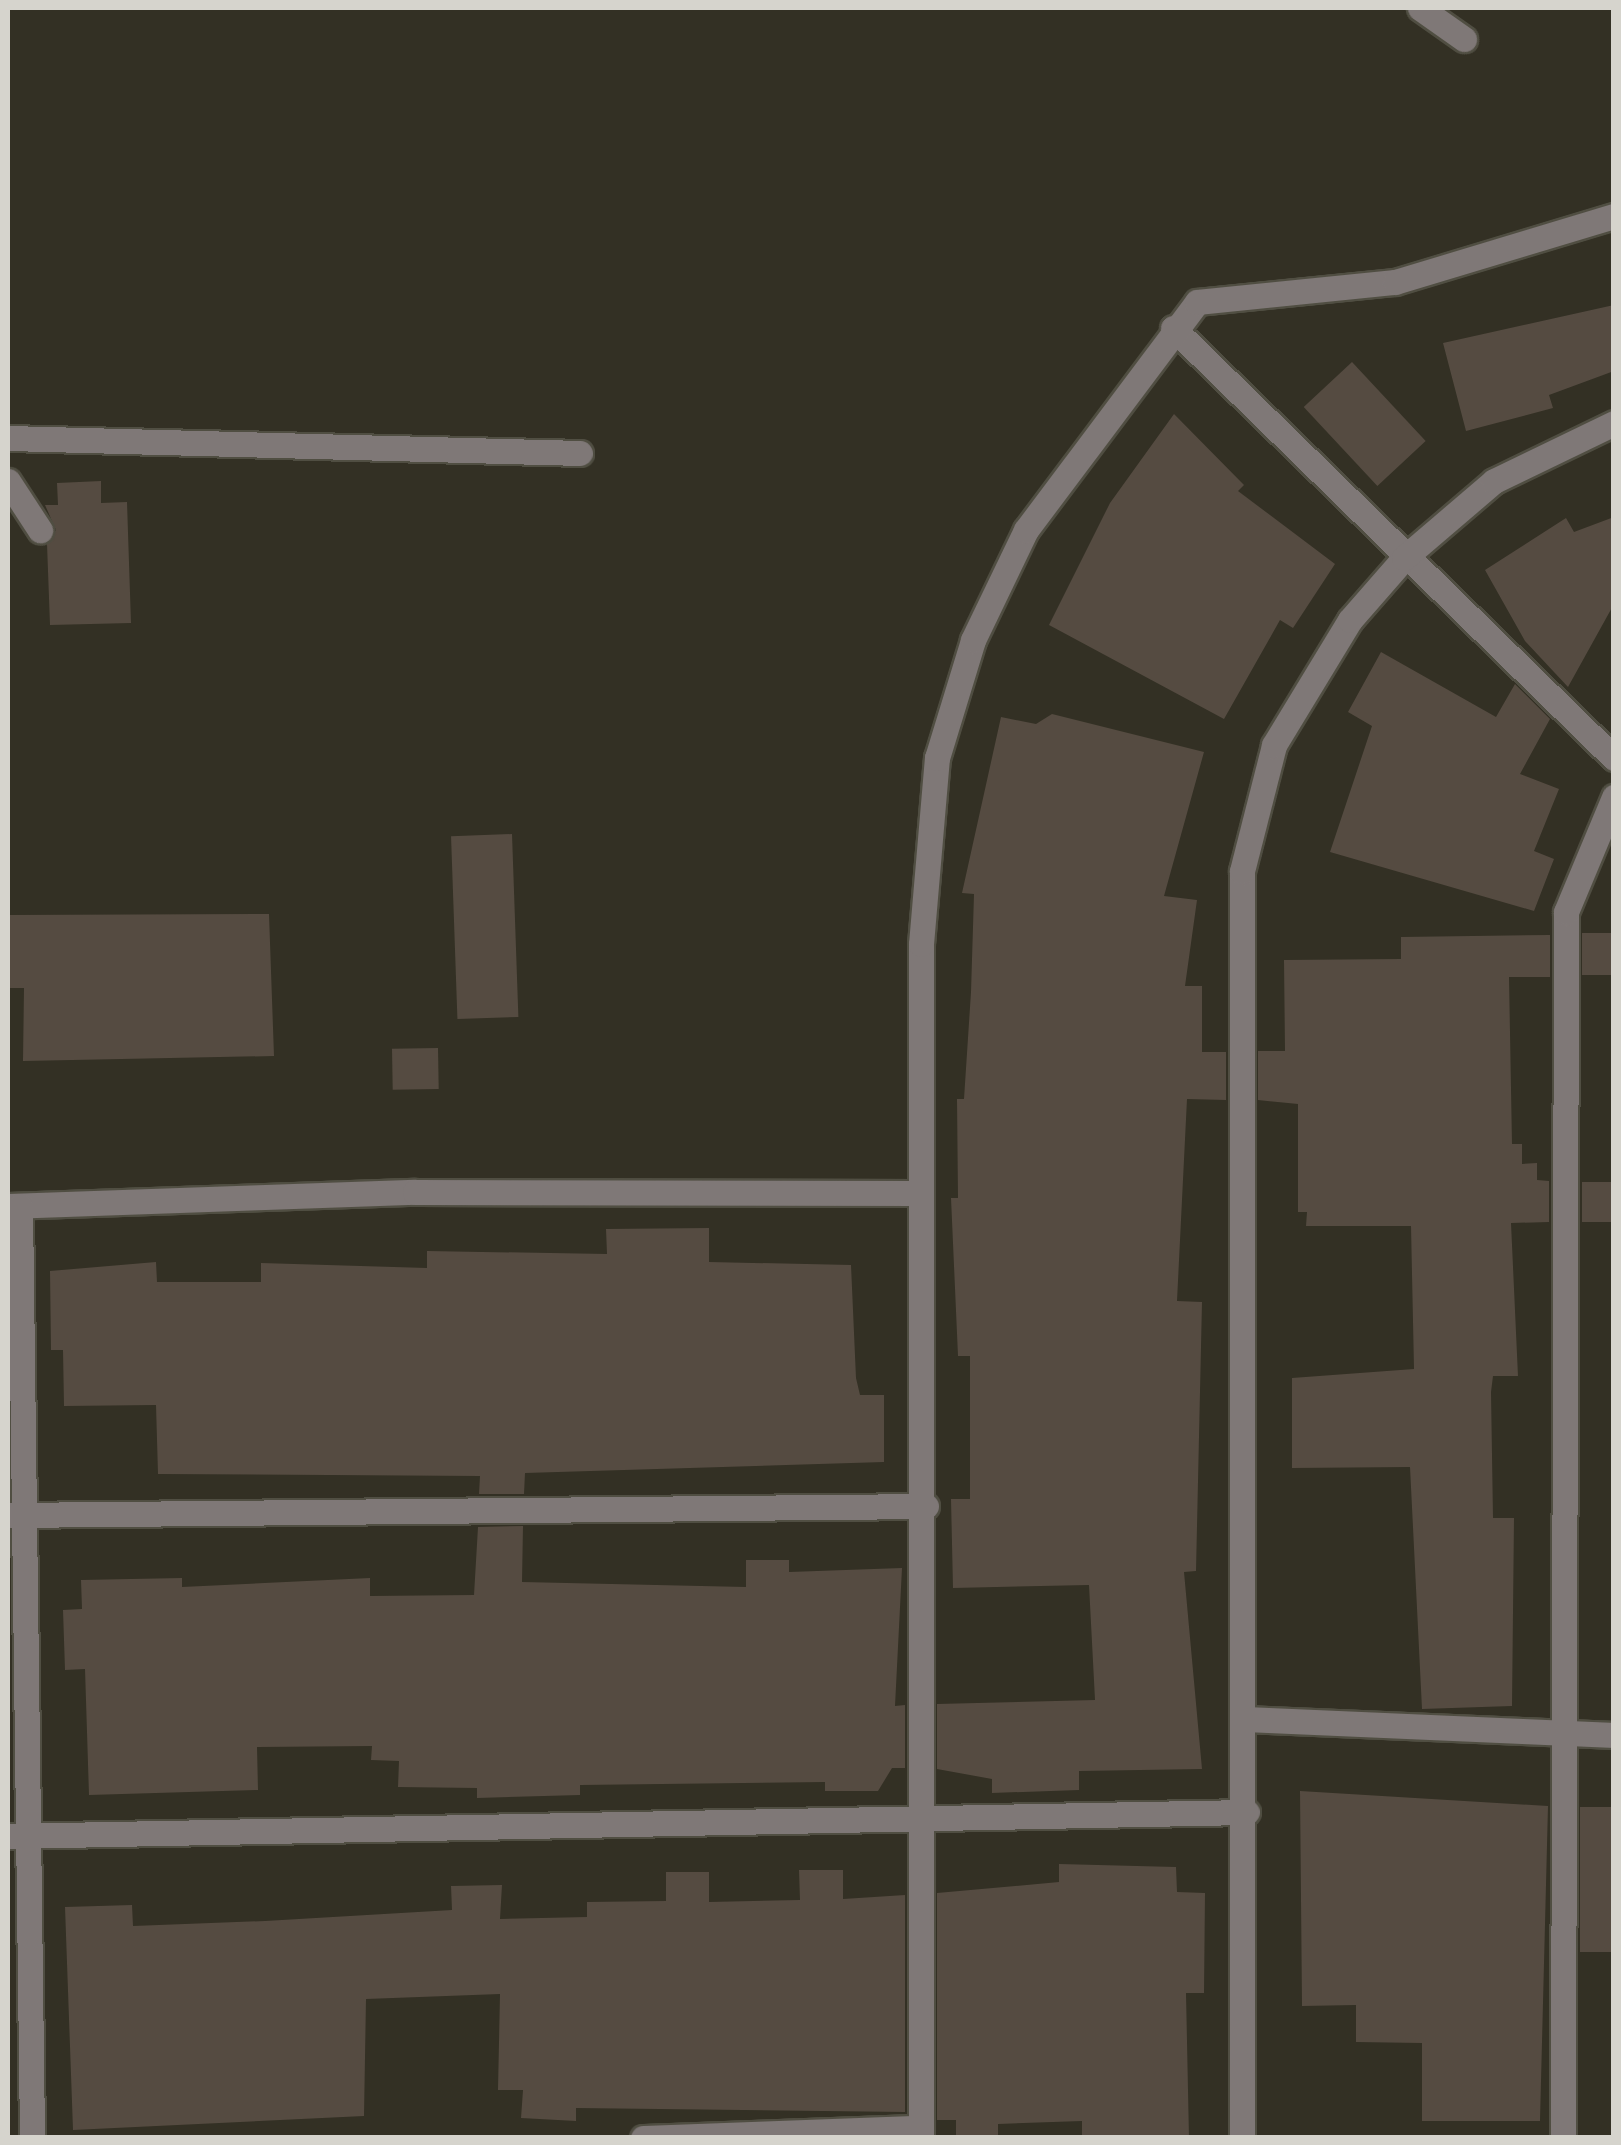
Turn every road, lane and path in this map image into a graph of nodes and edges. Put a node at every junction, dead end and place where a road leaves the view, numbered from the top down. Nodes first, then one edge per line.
1 (1420, 8) edge
2 (1464, 39) dead end
3 (1614, 216) edge
4 (1173, 328) junction
5 (1614, 423) edge
6 (8, 438) edge
7 (580, 453) dead end
8 (8, 481) edge
9 (40, 530) dead end
10 (1404, 558) junction
11 (1614, 758) edge
12 (1614, 797) edge
13 (920, 1193) junction
14 (14, 1206) edge
15 (926, 1506) junction
16 (17, 1515) edge
17 (1246, 1719) junction
18 (1564, 1734) junction
19 (1614, 1735) edge
20 (1246, 1812) junction
21 (914, 1814) junction
22 (18, 1836) edge
23 (921, 2133) edge
24 (32, 2138) edge
25 (642, 2138) edge
26 (1242, 2138) edge
27 (1564, 2138) edge

1 - 2 street
3 - 4 street
4 - 10 street
4 - 13 street
5 - 10 street
6 - 7 street
8 - 9 street
10 - 11 street
10 - 17 street
12 - 18 street
13 - 14 street
13 - 15 street
14 - 16 street
15 - 16 street
15 - 21 street
16 - 22 street
17 - 18 street
17 - 20 street
18 - 19 street
18 - 27 street
20 - 21 street
20 - 26 street
21 - 22 street
21 - 23 street
22 - 24 street
23 - 25 street

